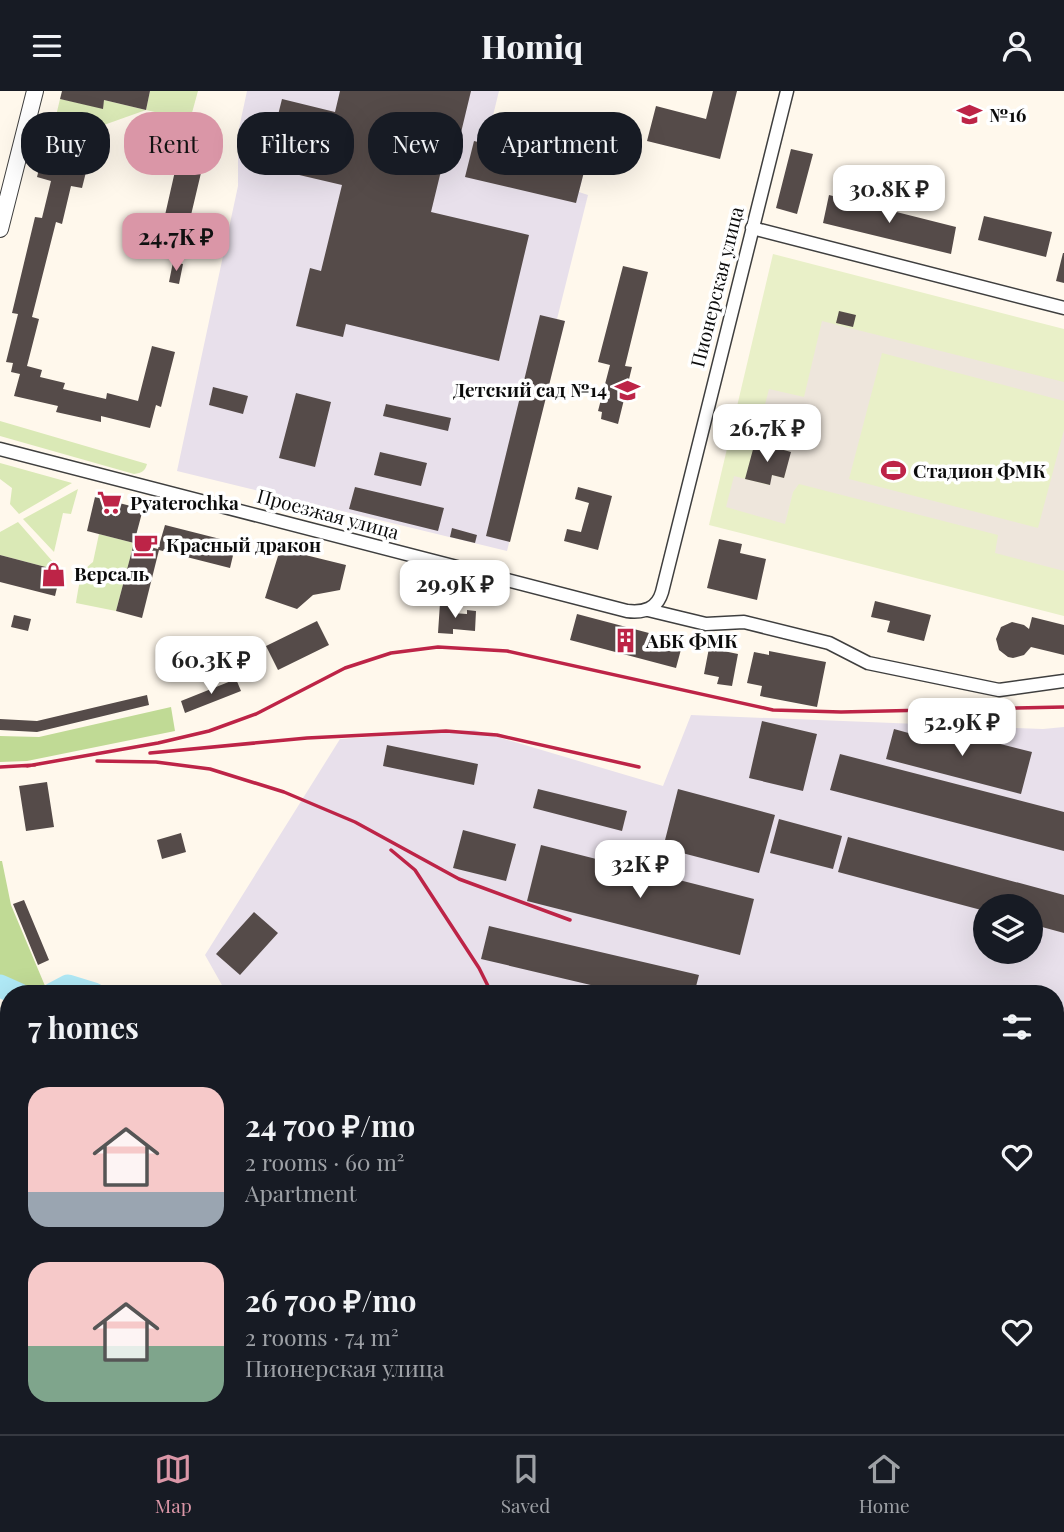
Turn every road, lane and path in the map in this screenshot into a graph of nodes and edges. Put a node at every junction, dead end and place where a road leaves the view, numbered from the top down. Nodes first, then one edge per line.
1 (35, 91) edge
2 (787, 91) edge
3 (751, 228) junction
4 (0, 229) edge
5 (1064, 308) edge
6 (0, 449) edge
7 (648, 610) junction
8 (1064, 681) edge

1 - 4 street
2 - 3 street, Пионерская улица
3 - 5 street
3 - 7 street, Пионерская улица
6 - 7 street, Проезжая улица
7 - 8 street, Проезжая улица

